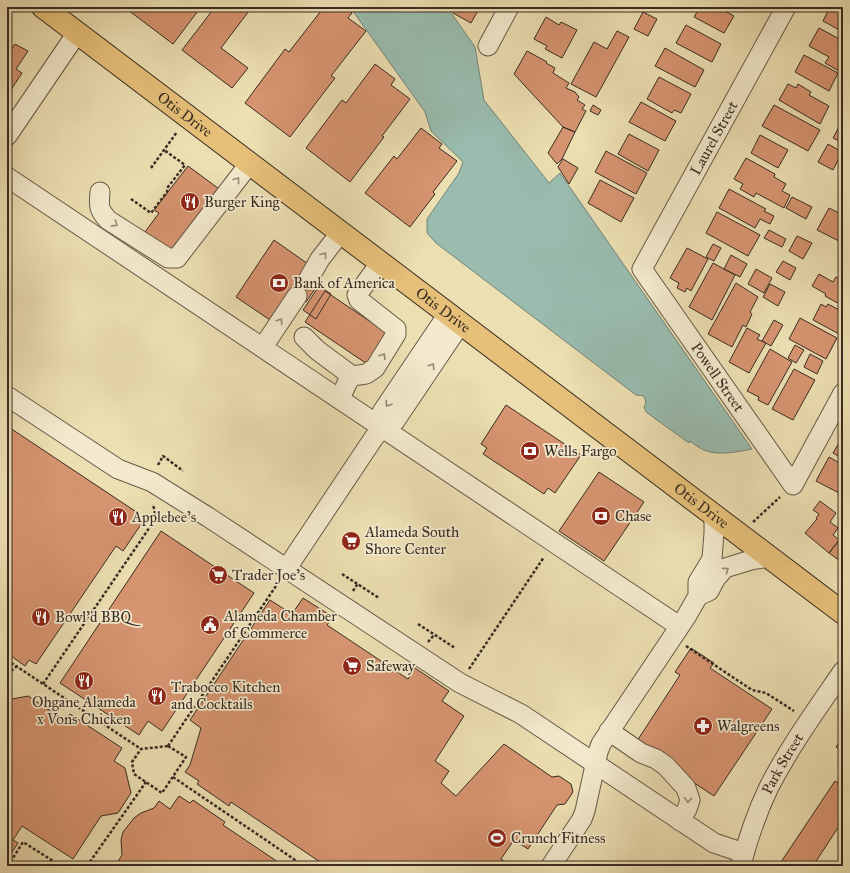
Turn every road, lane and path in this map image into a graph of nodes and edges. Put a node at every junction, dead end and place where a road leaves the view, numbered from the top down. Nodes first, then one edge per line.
1 (43, 7) edge
2 (509, 7) edge
3 (786, 7) edge
4 (77, 33) junction
5 (488, 46) dead end
6 (189, 117) junction
7 (7, 136) edge
8 (164, 150) junction
9 (250, 163) junction
10 (151, 168) dead end
11 (7, 177) edge
12 (100, 192) dead end
13 (131, 199) dead end
14 (341, 232) junction
15 (381, 262) junction
16 (642, 269) joint
17 (308, 280) dead end
18 (297, 296) dead end
19 (455, 319) junction
20 (263, 347) junction
21 (302, 373) junction
22 (352, 376) junction
23 (843, 393) edge
24 (7, 396) edge
25 (340, 399) junction
26 (382, 427) junction
27 (183, 471) dead end
28 (152, 482) junction
29 (793, 485) junction
30 (714, 515) junction
31 (740, 535) junction
32 (554, 542) junction
33 (769, 557) junction
34 (287, 568) junction
35 (342, 574) dead end
36 (698, 596) junction
37 (379, 598) dead end
38 (843, 613) edge
39 (418, 624) dead end
40 (676, 632) junction
41 (455, 648) dead end
42 (7, 660) edge
43 (16, 667) junction
44 (843, 671) edge
45 (7, 674) edge
46 (460, 683) junction
47 (43, 684) junction
48 (809, 721) junction
49 (609, 731) junction
50 (168, 746) junction
51 (141, 749) junction
52 (595, 765) junction
53 (173, 777) junction
54 (146, 782) junction
55 (680, 821) junction
56 (742, 860) edge
57 (8, 866) edge
58 (61, 866) edge
59 (87, 866) edge
60 (304, 866) edge
61 (551, 866) edge

1 - 4 main road, Otis Drive
2 - 5 street
3 - 16 street, Laurel Street
4 - 6 main road, Otis Drive
4 - 7 street
6 - 8 path
6 - 9 main road, Otis Drive
8 - 10 path
8 - 13 path
12 -> 9 street
9 - 14 main road, Otis Drive
11 - 20 street
14 - 15 main road, Otis Drive
17 -> 14 street
15 - 19 main road, Otis Drive
22 -> 15 street
16 - 29 street, Powell Street
20 -> 18 street
19 - 26 street
19 - 30 main road, Otis Drive
20 - 21 street
21 - 22 street
21 - 25 street
22 - 25 street
23 - 29 street
24 - 28 street
25 - 26 street
26 - 32 street
26 - 34 street
27 - 28 path
28 - 34 street
28 - 47 path
29 - 31 path
30 - 31 main road, Otis Drive
30 - 36 street
31 - 33 main road, Otis Drive
32 - 40 street
32 - 46 path
36 -> 33 street
33 - 38 main road, Otis Drive
34 - 46 street
34 - 50 path
35 - 37 path
36 - 40 street
39 - 41 path
40 - 48 path
40 - 49 street
42 - 43 path
43 - 45 path
43 - 47 path
44 - 48 street, Park Street
46 - 52 street
47 - 51 path
48 - 56 street, Park Street
49 - 52 street
49 -> 55 street
50 - 51 path
50 - 53 path
51 - 54 path
52 - 55 street
52 - 61 street
53 - 54 path
53 - 60 path
54 - 59 path
55 - 56 street
57 - 58 path

